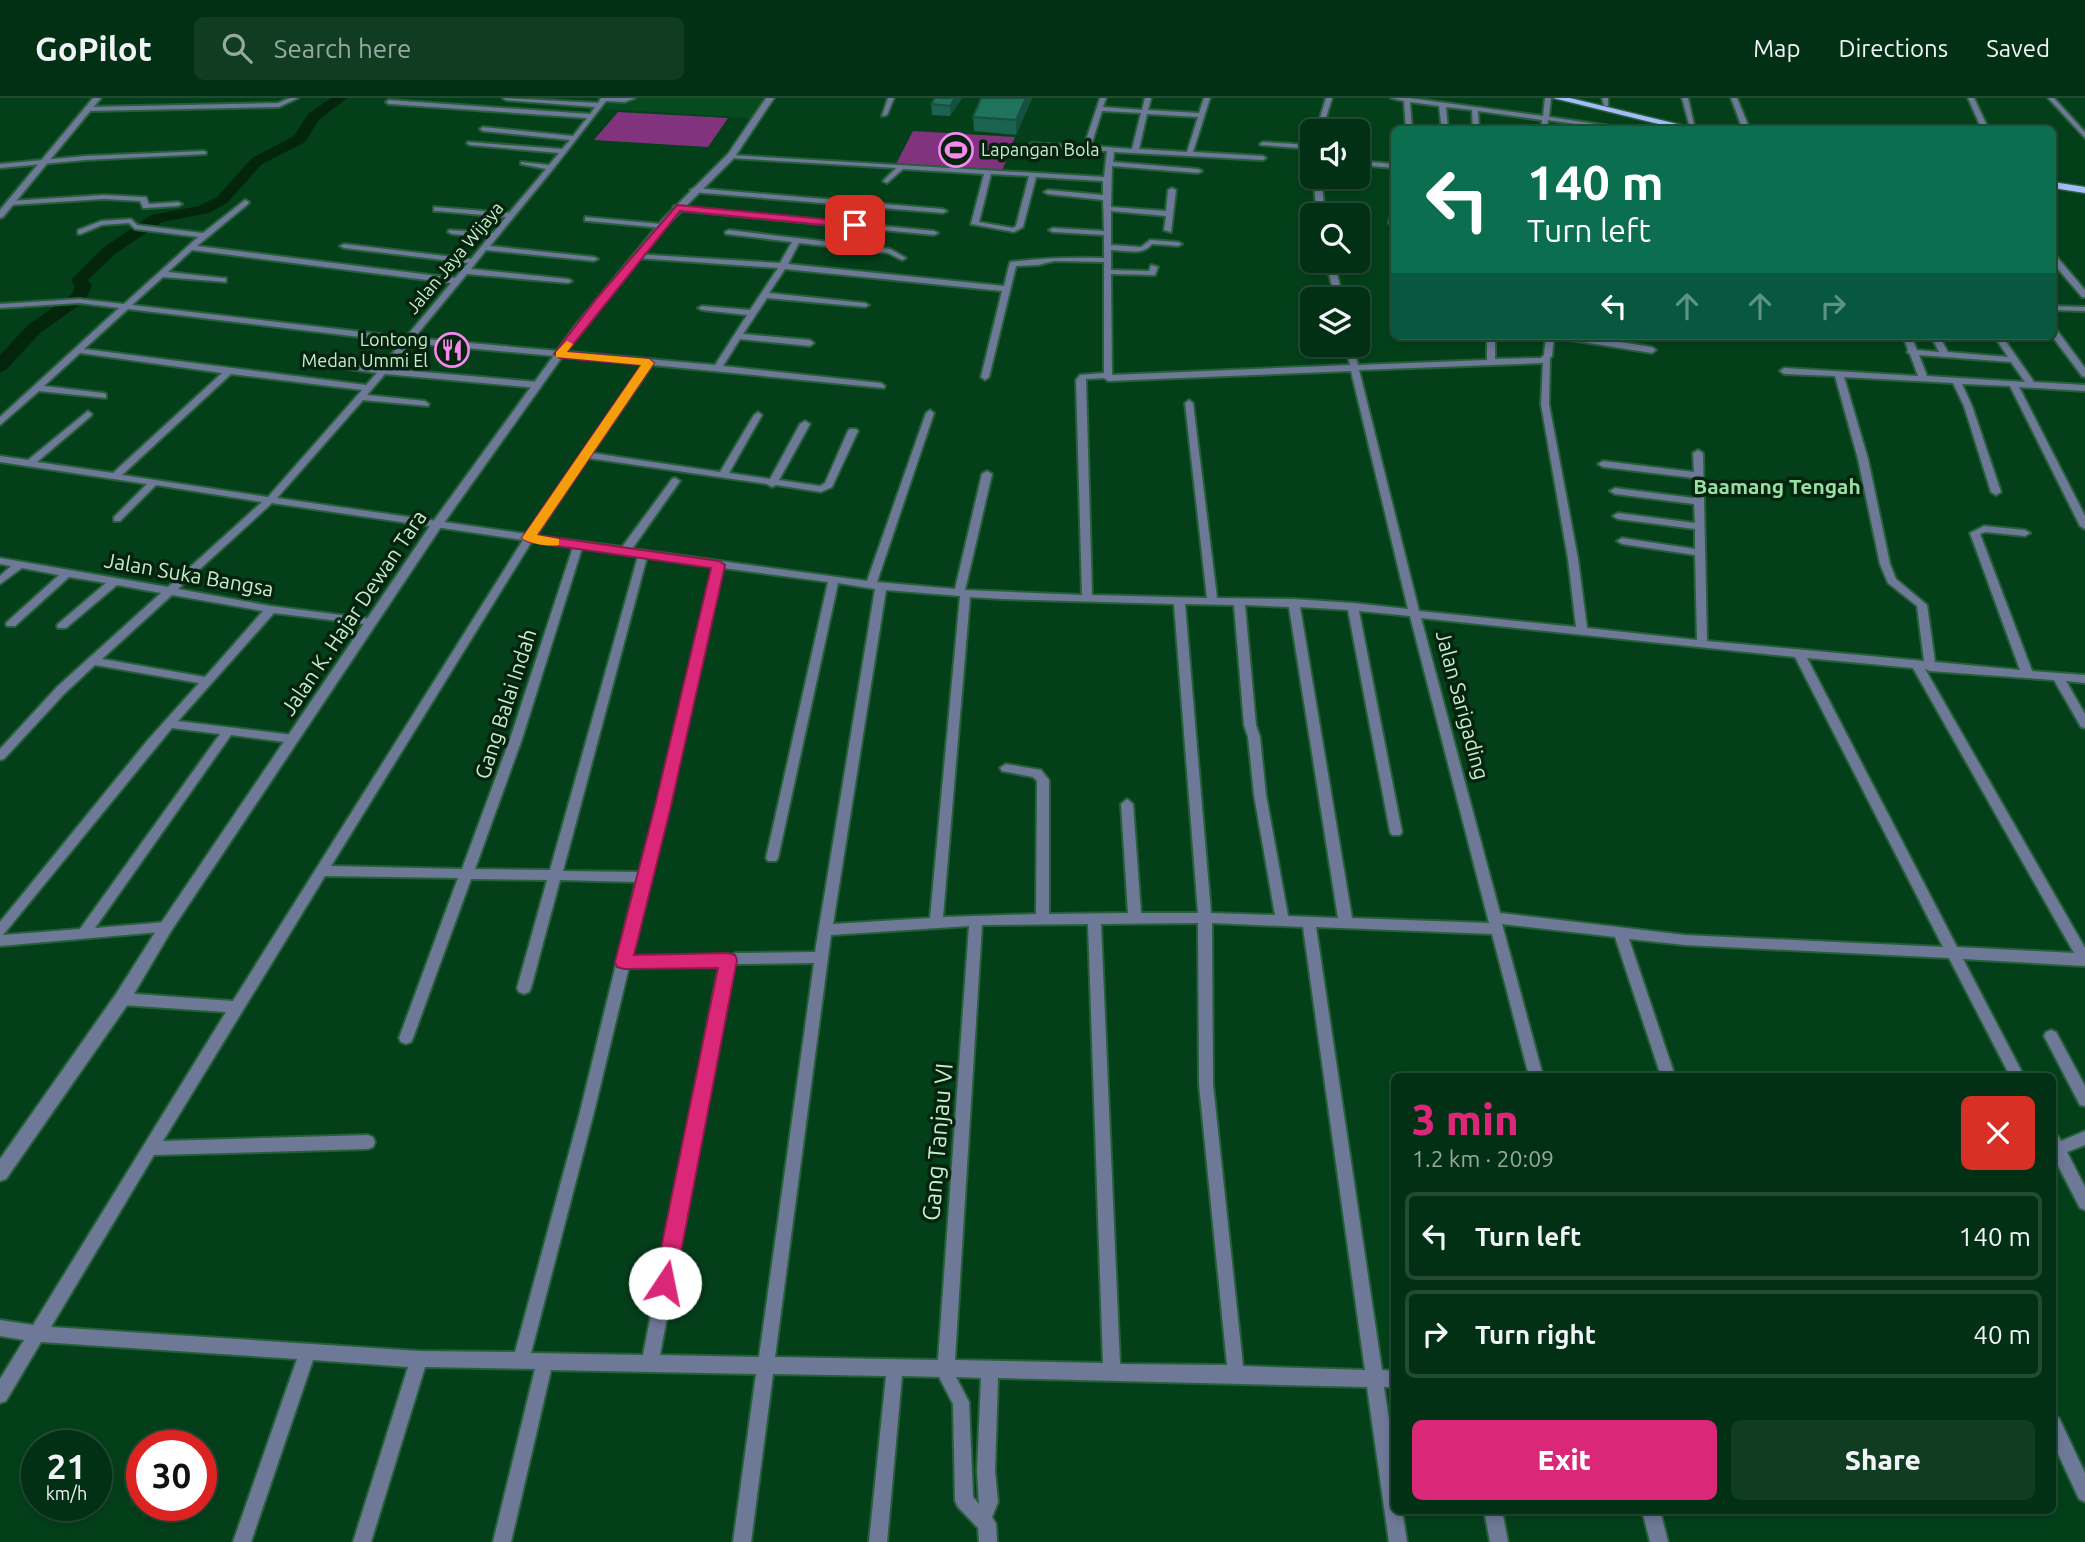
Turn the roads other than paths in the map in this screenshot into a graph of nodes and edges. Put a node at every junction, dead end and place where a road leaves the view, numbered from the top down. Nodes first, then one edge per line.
1 (97, 98) edge
2 (153, 98) edge
3 (295, 98) edge
4 (506, 98) edge
5 (632, 98) edge
6 (770, 98) edge
7 (891, 98) edge
8 (1103, 98) edge
9 (1148, 98) edge
10 (1207, 98) edge
11 (1329, 98) edge
12 (1394, 98) edge
13 (1548, 98) edge
14 (1558, 98) edge
15 (1576, 98) edge
16 (1685, 98) edge
17 (1734, 98) edge
18 (1971, 98) edge
19 (2051, 98) edge
20 (1407, 100) edge
21 (603, 101) edge
22 (1606, 101) edge
23 (389, 102) dead end
24 (1442, 104) junction
25 (145, 107) junction
26 (1475, 108) junction
27 (88, 109) junction
28 (1100, 109) junction
29 (1144, 111) junction
30 (884, 115) dead end
31 (592, 116) junction
32 (1201, 116) junction
33 (1648, 116) junction
34 (1545, 117) junction
35 (1323, 119) edge
36 (1409, 126) edge
37 (1444, 126) edge
38 (1476, 126) edge
39 (1544, 126) edge
40 (1607, 126) edge
41 (1693, 126) edge
42 (1698, 126) edge
43 (1745, 126) edge
44 (1984, 126) edge
45 (484, 129) dead end
46 (2085, 136) edge
47 (575, 138) junction
48 (470, 143) dead end
49 (1263, 144) dead end
50 (1032, 145) dead end
51 (1300, 146) edge
52 (1087, 149) junction
53 (1111, 150) junction
54 (564, 151) junction
55 (1135, 152) junction
56 (204, 153) dead end
57 (1189, 155) junction
58 (731, 156) junction
59 (1264, 158) dead end
60 (46, 162) junction
61 (523, 163) dead end
62 (1109, 164) junction
63 (1370, 164) edge
64 (0, 166) edge
65 (1391, 166) edge
66 (900, 167) junction
67 (551, 168) junction
68 (1198, 171) dead end
69 (988, 172) junction
70 (1033, 174) junction
71 (1107, 180) junction
72 (887, 181) dead end
73 (2056, 183) edge
74 (2085, 187) edge
75 (694, 190) junction
76 (1172, 190) dead end
77 (1048, 192) dead end
78 (1107, 198) junction
79 (245, 202) dead end
80 (10, 203) junction
81 (178, 204) dead end
82 (677, 208) junction
83 (437, 209) dead end
84 (1107, 209) junction
85 (943, 211) dead end
86 (1170, 214) junction
87 (0, 215) edge
88 (511, 215) junction
89 (589, 219) dead end
90 (662, 226) junction
91 (1053, 230) dead end
92 (1168, 230) dead end
93 (81, 232) dead end
94 (452, 232) dead end
95 (729, 232) dead end
96 (934, 233) dead end
97 (1107, 233) junction
98 (203, 235) junction
99 (494, 235) junction
100 (797, 240) junction
101 (1178, 244) dead end
102 (344, 246) dead end
103 (190, 247) junction
104 (1107, 247) junction
105 (484, 248) junction
106 (637, 256) junction
107 (902, 258) dead end
108 (594, 259) dead end
109 (1107, 260) junction
110 (472, 261) junction
111 (2056, 261) edge
112 (783, 266) junction
113 (1154, 267) dead end
114 (464, 271) junction
115 (1107, 272) junction
116 (160, 274) junction
117 (223, 281) dead end
118 (456, 281) junction
119 (568, 281) dead end
120 (1008, 289) junction
121 (764, 295) junction
122 (2085, 295) edge
123 (79, 301) joint
124 (865, 305) dead end
125 (0, 306) edge
126 (127, 306) junction
127 (2056, 308) edge
128 (702, 309) dead end
129 (2085, 309) edge
130 (752, 313) junction
131 (2056, 335) edge
132 (738, 336) junction
133 (408, 340) junction
134 (1491, 340) edge
135 (1550, 340) edge
136 (1589, 340) edge
137 (1908, 340) edge
138 (1937, 340) edge
139 (2001, 340) edge
140 (810, 343) dead end
141 (1652, 350) dead end
142 (80, 351) junction
143 (1911, 352) junction
144 (560, 354) junction
145 (1945, 355) junction
146 (1352, 357) edge
147 (308, 360) dead end
148 (1547, 360) junction
149 (2014, 360) junction
150 (1491, 362) junction
151 (649, 363) junction
152 (1355, 367) junction
153 (717, 368) junction
154 (383, 370) junction
155 (1784, 370) dead end
156 (229, 371) junction
157 (1107, 374) junction
158 (1839, 374) junction
159 (2085, 374) edge
160 (985, 377) dead end
161 (1924, 379) junction
162 (1956, 381) junction
163 (2013, 384) junction
164 (538, 385) junction
165 (2031, 385) junction
166 (881, 386) dead end
167 (38, 388) junction
168 (369, 388) junction
169 (2085, 388) edge
170 (103, 396) dead end
171 (362, 397) junction
172 (1189, 403) dead end
173 (425, 404) dead end
174 (930, 413) dead end
175 (88, 414) dead end
176 (758, 415) dead end
177 (0, 422) edge
178 (805, 424) dead end
179 (853, 431) dead end
180 (1698, 453) dead end
181 (585, 455) junction
182 (0, 459) edge
183 (29, 464) junction
184 (1603, 464) dead end
185 (987, 474) dead end
186 (115, 476) junction
187 (1699, 476) junction
188 (722, 477) junction
189 (675, 481) dead end
190 (154, 482) junction
191 (772, 484) junction
192 (1615, 491) dead end
193 (1996, 492) dead end
194 (271, 499) junction
195 (1700, 502) junction
196 (1618, 516) dead end
197 (117, 519) dead end
198 (436, 525) junction
199 (2085, 526) edge
200 (1700, 527) junction
201 (2025, 533) dead end
202 (529, 538) junction
203 (1622, 541) dead end
204 (578, 545) junction
205 (624, 552) junction
206 (1700, 553) junction
207 (643, 555) junction
208 (0, 561) edge
209 (19, 565) junction
210 (719, 565) junction
211 (67, 573) junction
212 (834, 580) junction
213 (0, 581) edge
214 (115, 581) junction
215 (876, 586) junction
216 (170, 592) junction
217 (962, 594) junction
218 (1087, 598) junction
219 (1179, 599) junction
220 (1212, 600) junction
221 (1239, 600) junction
222 (1294, 602) junction
223 (1353, 607) junction
224 (271, 608) junction
225 (1414, 613) junction
226 (372, 622) junction
227 (11, 624) dead end
228 (62, 626) dead end
229 (1582, 631) junction
230 (1702, 644) junction
231 (1799, 654) junction
232 (92, 661) junction
233 (1924, 666) junction
234 (2028, 675) junction
235 (2058, 677) junction
236 (2085, 679) edge
237 (208, 681) junction
238 (171, 724) junction
239 (2085, 724) edge
240 (228, 731) junction
241 (293, 739) junction
242 (0, 756) edge
243 (1006, 768) dead end
244 (1127, 804) dead end
245 (1396, 832) dead end
246 (772, 858) dead end
247 (323, 871) junction
248 (468, 875) junction
249 (553, 876) junction
250 (643, 877) junction
251 (1205, 918) junction
252 (1094, 919) junction
253 (1135, 919) junction
254 (976, 920) junction
255 (1042, 920) junction
256 (1282, 920) junction
257 (1309, 922) junction
258 (936, 923) junction
259 (1346, 924) junction
260 (1497, 924) junction
261 (166, 927) junction
262 (826, 930) junction
263 (0, 931) edge
264 (84, 933) junction
265 (1620, 933) junction
266 (0, 941) edge
267 (1954, 955) junction
268 (821, 957) junction
269 (728, 960) junction
270 (2085, 960) edge
271 (624, 962) junction
272 (524, 988) dead end
273 (122, 999) junction
274 (236, 1007) junction
275 (2051, 1036) dead end
276 (407, 1038) dead end
277 (1535, 1073) edge
278 (1667, 1073) edge
279 (2015, 1073) edge
280 (2085, 1100) edge
281 (2085, 1138) edge
282 (368, 1142) dead end
283 (2056, 1145) edge
284 (2056, 1147) edge
285 (150, 1148) junction
286 (0, 1173) edge
287 (2085, 1203) edge
288 (0, 1328) edge
289 (38, 1334) junction
290 (307, 1353) junction
291 (419, 1359) junction
292 (520, 1361) junction
293 (545, 1362) junction
294 (650, 1362) junction
295 (767, 1365) junction
296 (895, 1367) junction
297 (946, 1368) junction
298 (990, 1369) junction
299 (1112, 1372) junction
300 (1236, 1374) junction
301 (1373, 1378) junction
302 (1391, 1379) edge
303 (0, 1395) edge
304 (2056, 1430) edge
305 (2085, 1493) edge
306 (1391, 1496) edge
307 (1394, 1514) edge
308 (1494, 1514) edge
309 (1652, 1514) edge
310 (983, 1518) junction
311 (242, 1542) edge
312 (362, 1542) edge
313 (502, 1542) edge
314 (742, 1542) edge
315 (878, 1542) edge
316 (988, 1542) edge
317 (1398, 1542) edge
318 (1499, 1542) edge
319 (1659, 1542) edge

1 - 27 street
2 - 25 street
3 - 25 street
4 - 21 street
5 - 21 street
6 - 58 street, Jalan K. Hajar Dewan Tara
7 - 30 street
8 - 28 street
9 - 29 street
10 - 32 street
11 - 35 street
12 - 20 street
13 - 34 street
14 - 33 main road
15 - 22 main road
16 - 42 street
17 - 43 street
18 - 44 street
19 - 46 street
20 - 24 street
20 - 36 street
21 - 31 street, Jalan Jaya Wijaya
22 - 33 main road
23 - 31 street
24 - 26 street
24 - 37 street
25 - 27 street
26 - 34 street
26 - 38 street
27 - 60 street
28 - 29 street
28 - 52 street
29 - 32 street
29 - 55 street
31 - 47 street, Jalan Jaya Wijaya
32 - 57 street
33 - 41 main road
34 - 39 street
34 - 40 street
45 - 47 street
47 - 54 street, Jalan Jaya Wijaya
48 - 54 street
49 - 51 street
50 - 52 street
52 - 53 street
53 - 55 street
53 - 62 street
54 - 67 street, Jalan Jaya Wijaya
55 - 57 street
56 - 60 street
57 - 59 street
58 - 66 street
58 - 75 street, Jalan K. Hajar Dewan Tara
60 - 64 street
60 - 80 street
61 - 67 street
62 - 68 street
62 - 71 street
63 - 65 street
66 - 69 street
66 - 72 street
67 - 88 street, Jalan Jaya Wijaya
69 - 70 street
69 - 70 street
70 - 71 street
71 - 78 street
73 - 74 main road
75 - 82 street, Jalan K. Hajar Dewan Tara
75 - 85 street
76 - 86 street
77 - 78 street
78 - 84 street
79 - 98 street
80 - 81 street
80 - 87 street
82 - 90 street, Jalan K. Hajar Dewan Tara
82 - 96 street
83 - 88 street
84 - 86 street
84 - 97 street
86 - 92 street
88 - 99 street, Jalan Jaya Wijaya
89 - 90 street
90 - 106 street, Jalan K. Hajar Dewan Tara
91 - 97 street
93 - 98 street
94 - 99 street
95 - 100 street
97 - 104 street
98 - 103 street
99 - 105 street, Jalan Jaya Wijaya
100 - 107 street
100 - 112 street
101 - 104 street
102 - 110 street
103 - 116 street
103 - 118 street
104 - 109 street
105 - 108 street
105 - 110 street, Jalan Jaya Wijaya
106 - 112 street
106 - 144 street, Jalan K. Hajar Dewan Tara
109 - 115 street
109 - 120 street
110 - 114 street, Jalan Jaya Wijaya
111 - 122 street
112 - 120 street
112 - 121 street
113 - 115 street
114 - 118 street, Jalan Jaya Wijaya
114 - 119 street
115 - 157 street
116 - 117 street
116 - 126 street
118 - 133 street, Jalan Jaya Wijaya
120 - 160 street
121 - 124 street
121 - 130 street
123 - 125 street
123 - 126 street
126 - 133 street
126 - 142 street
127 - 129 street
128 - 130 street
130 - 132 street
131 - 159 street
132 - 140 street
132 - 153 street
133 - 144 street
133 - 154 street, Jalan Jaya Wijaya
134 - 150 street
135 - 148 street
136 - 141 street
137 - 143 street
138 - 145 street
139 - 149 street
142 - 156 street
142 - 167 street
143 - 145 street
143 - 161 street
144 - 151 street
144 - 164 street, Jalan K. Hajar Dewan Tara
145 - 149 street
146 - 152 street, Jalan Sarigading
147 - 154 street
148 - 150 street
148 - 229 street
149 - 165 street
150 - 152 street
151 - 153 street
151 - 181 street
152 - 157 street
152 - 225 street, Jalan Sarigading
153 - 166 street
154 - 164 street
154 - 168 street, Jalan Jaya Wijaya
155 - 158 street
156 - 168 street
156 - 186 street
157 - 218 street
158 - 161 street
158 - 233 street
161 - 162 street
162 - 163 street
162 - 193 street
163 - 165 street
163 - 199 street
164 - 198 street, Jalan K. Hajar Dewan Tara
165 - 169 street
167 - 170 street
167 - 177 street
168 - 171 street, Jalan Jaya Wijaya
171 - 173 street
171 - 194 street, Jalan Jaya Wijaya
172 - 220 street
174 - 215 street
175 - 183 street
176 - 188 street
178 - 191 street
179 - 191 street
180 - 187 street
181 - 188 street
181 - 202 street
182 - 183 street
183 - 186 street
184 - 187 street
185 - 217 street
186 - 190 street
187 - 195 street
188 - 191 street
189 - 205 street
190 - 194 street
190 - 197 street
192 - 195 street
194 - 198 street
194 - 216 street
195 - 200 street
196 - 200 street
198 - 202 street
198 - 226 street, Jalan K. Hajar Dewan Tara
200 - 206 street
201 - 234 street
202 - 204 street
202 - 247 street
203 - 206 street
204 - 205 street
204 - 248 street, Gang Balai Indah
205 - 207 street
206 - 230 street
207 - 210 street
207 - 249 street
208 - 209 street, Jalan Suka Bangsa
209 - 211 street, Jalan Suka Bangsa
209 - 213 street
210 - 212 street
210 - 250 street
211 - 214 street, Jalan Suka Bangsa
211 - 227 street
212 - 215 street
212 - 246 street
214 - 216 street, Jalan Suka Bangsa
214 - 228 street
215 - 217 street
215 - 262 street
216 - 224 street, Jalan Suka Bangsa
216 - 232 street
217 - 218 street
217 - 258 street
218 - 219 street
219 - 220 street
219 - 251 street
220 - 221 street
221 - 222 street
221 - 256 street
222 - 223 street
222 - 259 street
223 - 225 street
223 - 245 street
224 - 226 street, Jalan Suka Bangsa
224 - 237 street
225 - 229 street
225 - 260 street, Jalan Sarigading
226 - 241 street, Jalan K. Hajar Dewan Tara
229 - 230 street
230 - 231 street
231 - 233 street
231 - 267 street
232 - 237 street
232 - 242 street
233 - 234 street
233 - 270 street
234 - 235 street
235 - 236 street
235 - 239 street
237 - 238 street
238 - 240 street
238 - 263 street
240 - 241 street
240 - 264 street
241 - 261 street, Jalan K. Hajar Dewan Tara
243 - 255 street
244 - 253 street
247 - 248 street
247 - 274 street
248 - 249 street
248 - 276 street, Gang Balai Indah
249 - 250 street
249 - 272 street
250 - 271 street
251 - 253 street
251 - 256 street
251 - 300 street
252 - 253 street
252 - 255 street
252 - 299 street
254 - 255 street
254 - 258 street
254 - 297 street, Gang Tanjau VI
256 - 257 street
257 - 259 street
257 - 301 street
258 - 262 street
259 - 260 street
260 - 265 street
260 - 277 street, Jalan Sarigading
261 - 264 street
261 - 273 street, Jalan K. Hajar Dewan Tara
262 - 268 street
264 - 266 street
265 - 267 street
265 - 278 street
267 - 270 street
267 - 279 street
268 - 269 street
268 - 295 street
269 - 271 street
269 - 294 street
271 - 292 street
273 - 274 street
273 - 286 street, Jalan K. Hajar Dewan Tara
274 - 285 street
275 - 280 street
281 - 283 street
282 - 285 street
284 - 287 street
285 - 289 street
288 - 289 street
289 - 290 street
289 - 303 street
290 - 291 street
290 - 311 street
291 - 292 street
291 - 312 street
292 - 293 street
293 - 294 street
293 - 313 street
294 - 295 street
295 - 296 street
295 - 314 street
296 - 297 street
296 - 315 street
297 - 298 street
297 - 310 street
298 - 299 street
298 - 310 street
299 - 300 street
300 - 301 street
301 - 302 street
301 - 306 street
304 - 305 street
307 - 317 street
308 - 318 street
309 - 319 street
310 - 316 street

